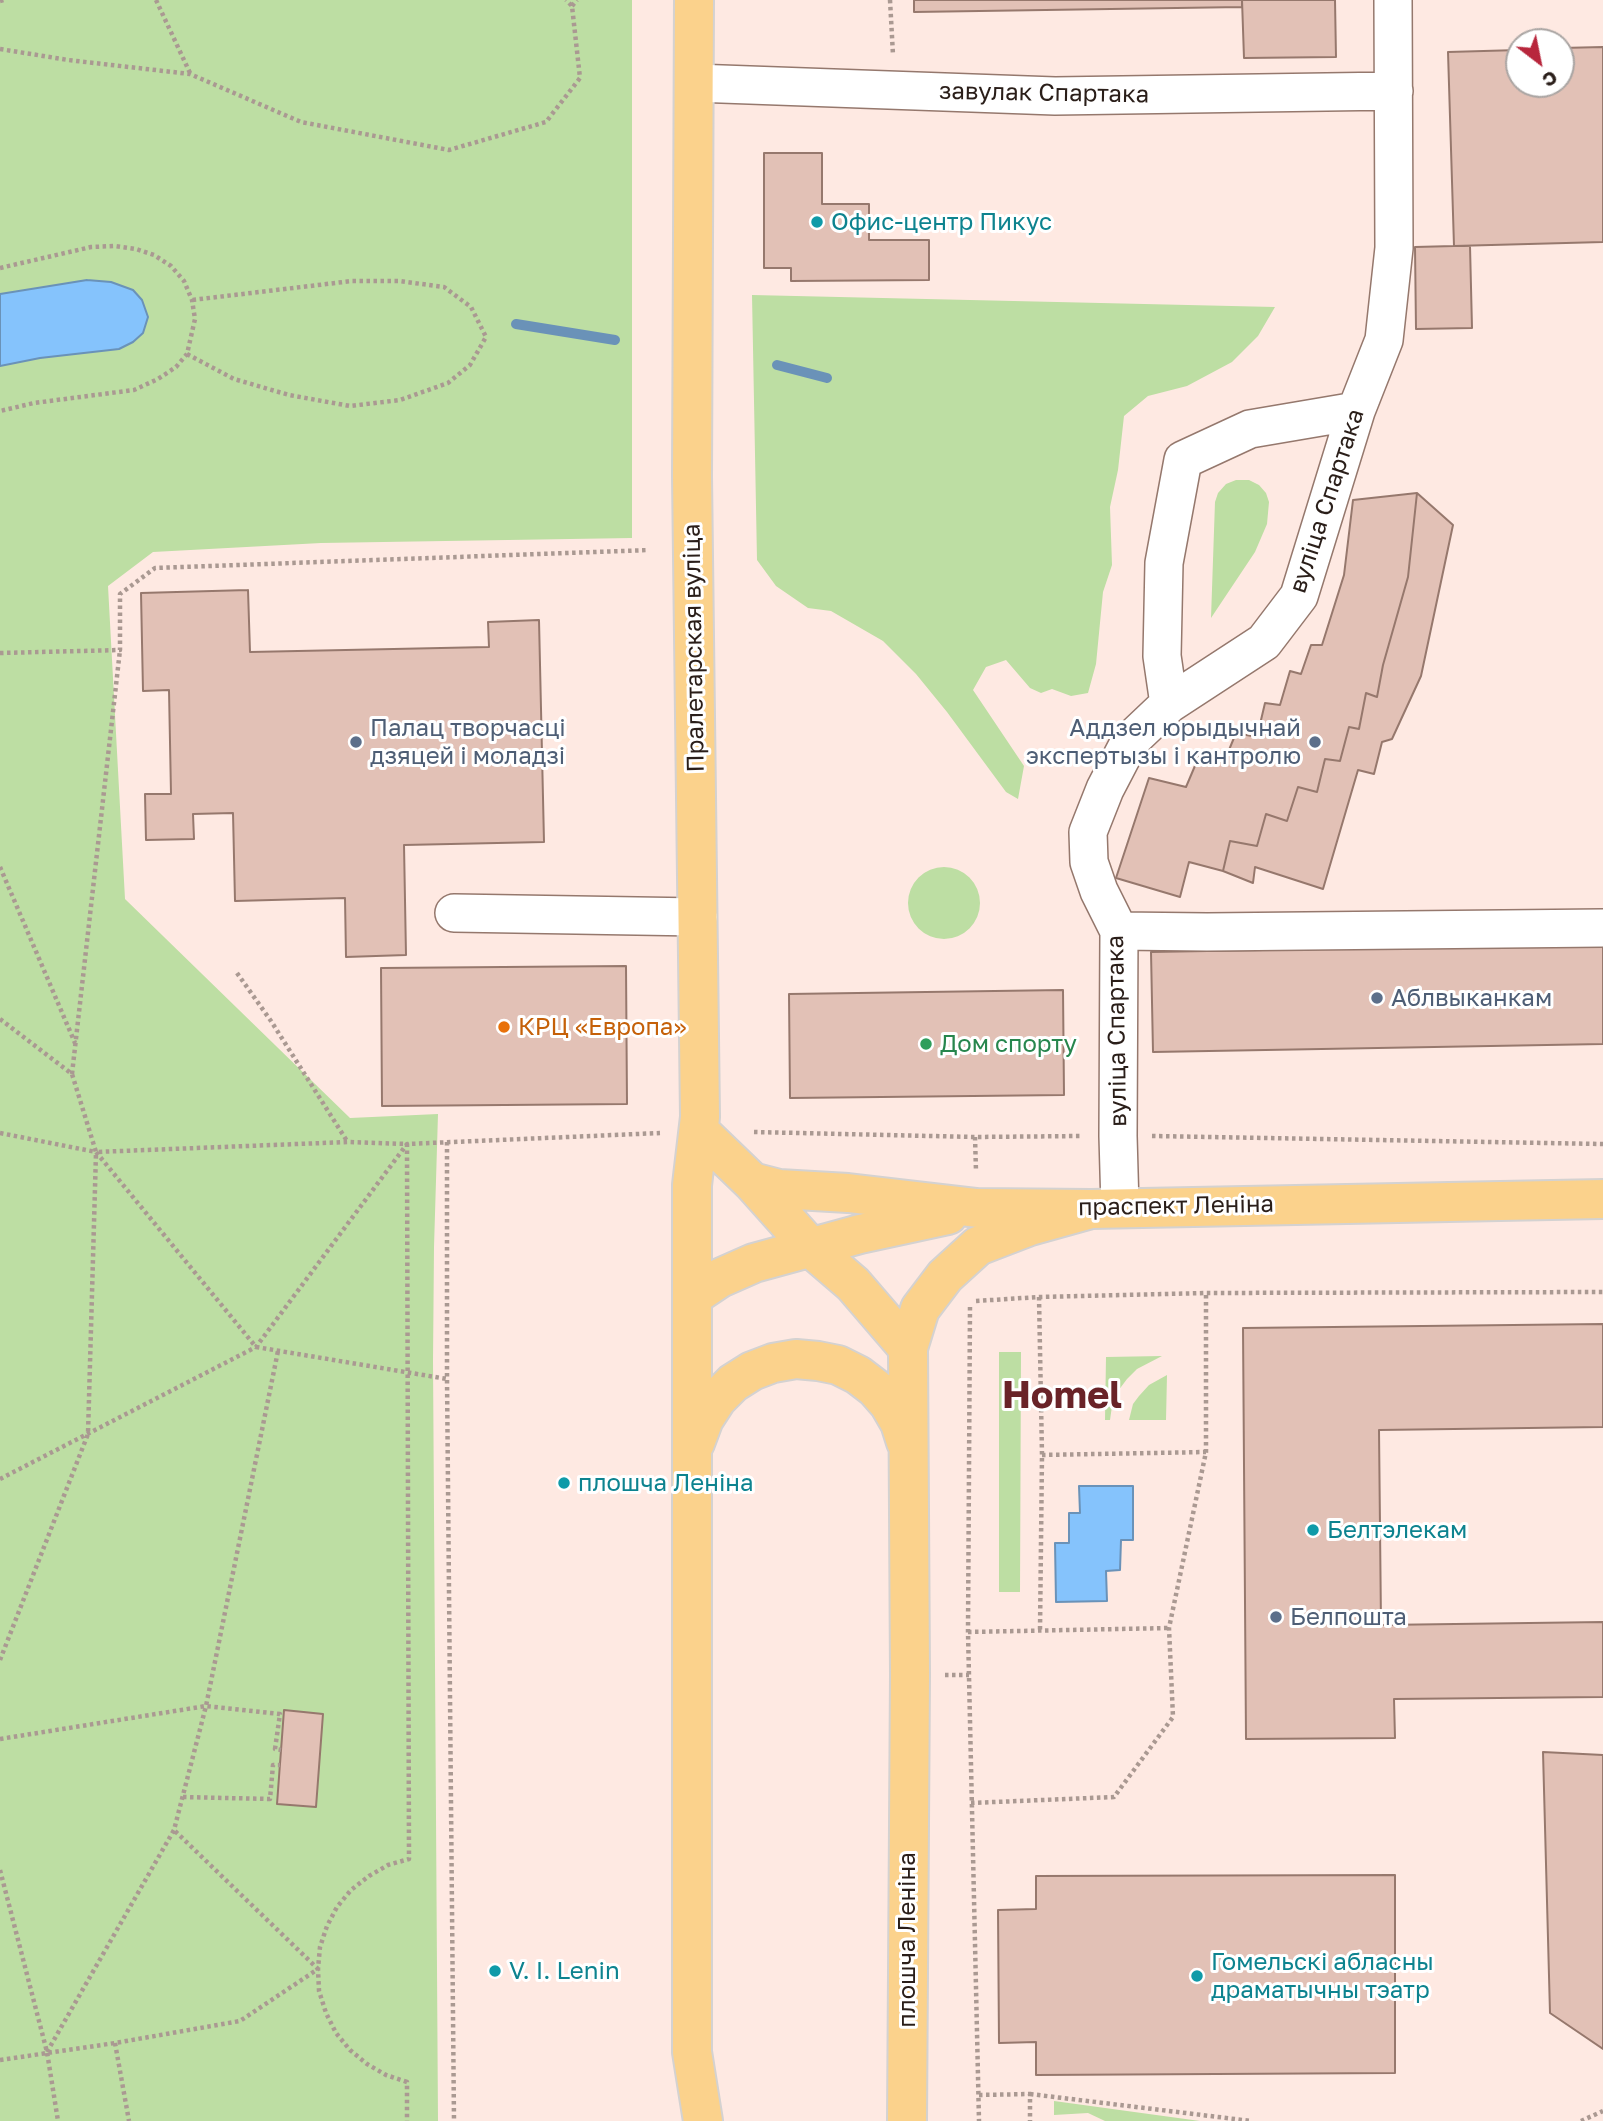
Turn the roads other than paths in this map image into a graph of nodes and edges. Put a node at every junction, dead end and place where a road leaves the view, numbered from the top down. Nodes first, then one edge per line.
1 (694, 0) edge
2 (1393, 0) edge
3 (694, 83) junction
4 (1394, 91) junction
5 (1356, 411) junction
6 (1169, 704) junction
7 (454, 913) dead end
8 (698, 917) junction
9 (1603, 928) edge
10 (1119, 931) junction
11 (684, 1132) junction
12 (752, 1182) junction
13 (977, 1194) junction
14 (1603, 1199) edge
15 (1106, 1208) junction
16 (811, 1248) junction
17 (693, 1296) junction
18 (908, 1348) junction
19 (693, 1463) junction
20 (910, 1465) junction
21 (703, 2121) edge
22 (907, 2121) edge

1 - 3 main road, Пралетарская вуліца
2 - 4 street, вуліца Спартака
3 - 4 street, завулак Спартака
3 - 8 main road, Пралетарская вуліца
4 - 5 street, вуліца Спартака
5 - 6 street, вуліца Спартака
5 - 6 street
6 - 10 street, вуліца Спартака
7 - 8 street
8 - 11 main road, Пралетарская вуліца
9 - 10 street
10 - 15 street, вуліца Спартака
11 - 12 main road
11 - 17 main road, Пралетарская вуліца
12 - 13 main road, праспект Леніна
12 - 16 main road
13 - 15 main road, праспект Леніна
13 - 16 main road
14 - 15 main road, праспект Леніна
15 - 18 main road, плошча Леніна
16 - 17 main road
16 - 18 main road
17 - 19 main road, плошча Леніна
18 - 20 main road, плошча Леніна
19 - 20 main road, плошча Леніна
19 - 21 main road, плошча Леніна
20 - 22 main road, плошча Леніна

